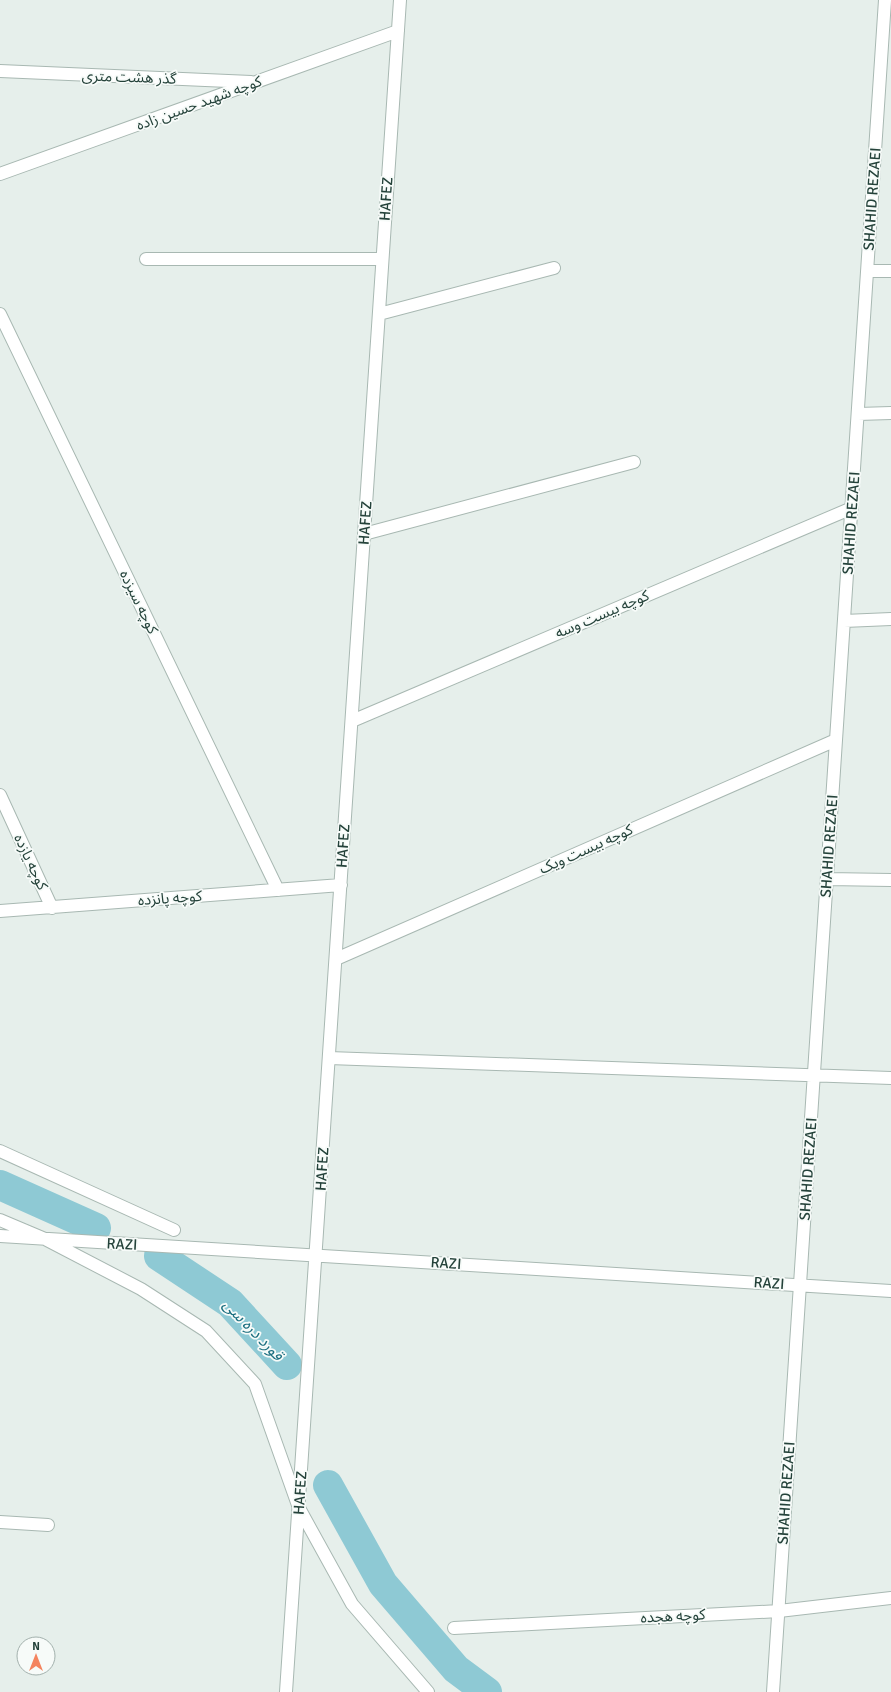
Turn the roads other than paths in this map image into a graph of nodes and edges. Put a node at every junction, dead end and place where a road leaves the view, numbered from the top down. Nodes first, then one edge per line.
1 (400, 0) edge
2 (885, 0) edge
3 (398, 31) junction
4 (0, 71) edge
5 (258, 82) junction
6 (0, 174) edge
7 (146, 259) dead end
8 (382, 259) junction
9 (554, 268) dead end
10 (867, 271) junction
11 (891, 271) edge
12 (0, 314) edge
13 (378, 314) junction
14 (891, 412) edge
15 (858, 414) junction
16 (634, 462) dead end
17 (852, 508) junction
18 (364, 534) junction
19 (891, 619) edge
20 (844, 621) junction
21 (352, 721) junction
22 (836, 740) junction
23 (0, 795) edge
24 (827, 879) junction
25 (891, 880) edge
26 (340, 885) junction
27 (278, 890) junction
28 (52, 908) junction
29 (0, 911) edge
30 (336, 959) junction
31 (329, 1058) junction
32 (814, 1075) junction
33 (891, 1078) edge
34 (0, 1151) edge
35 (0, 1220) edge
36 (174, 1230) dead end
37 (0, 1236) edge
38 (45, 1239) junction
39 (316, 1255) junction
40 (800, 1285) junction
41 (891, 1291) edge
42 (299, 1508) junction
43 (0, 1522) edge
44 (48, 1525) dead end
45 (891, 1598) edge
46 (779, 1611) junction
47 (454, 1628) dead end
48 (286, 1692) edge
49 (428, 1692) edge
50 (773, 1692) edge

1 - 3 street, HAFEZ
2 - 10 street, SHAHID REZAEI
3 - 5 street, کوچه شهید حسین زاده
3 - 8 street, HAFEZ
4 - 5 street, گذر هشت متری
5 - 6 street, کوچه شهید حسین زاده
7 - 8 street
8 - 13 street, HAFEZ
9 - 13 street
10 - 11 street
10 - 15 street, SHAHID REZAEI
12 - 27 street, کوچه سیزده
13 - 18 street, HAFEZ
14 - 15 street
15 - 17 street, SHAHID REZAEI
16 - 18 street
17 - 20 street, SHAHID REZAEI
17 - 21 street, کوچه بیست وسه
18 - 21 street, HAFEZ
19 - 20 street
20 - 22 street, SHAHID REZAEI
21 - 26 street, HAFEZ
22 - 24 street, SHAHID REZAEI
22 - 30 street, کوچه بیست ویک
23 - 28 street, کوچه یازده
24 - 25 street
24 - 32 street, SHAHID REZAEI
26 - 27 street, کوچه پانزده
26 - 30 street, HAFEZ
27 - 28 street, کوچه پانزده
28 - 29 street, کوچه پانزده
30 - 31 street, HAFEZ
31 - 32 street
31 - 39 street, HAFEZ
32 - 33 street
32 - 40 street, SHAHID REZAEI
34 - 36 street
35 - 38 street
37 - 38 street, RAZI
38 - 39 street, RAZI
38 - 42 street
39 - 40 street, RAZI
39 - 42 street, HAFEZ
40 - 41 street, RAZI
40 - 46 street, SHAHID REZAEI
42 - 48 street, HAFEZ
42 - 49 street
43 - 44 street
45 - 46 street, کوچه هجده
46 - 47 street, کوچه هجده
46 - 50 street, SHAHID REZAEI

